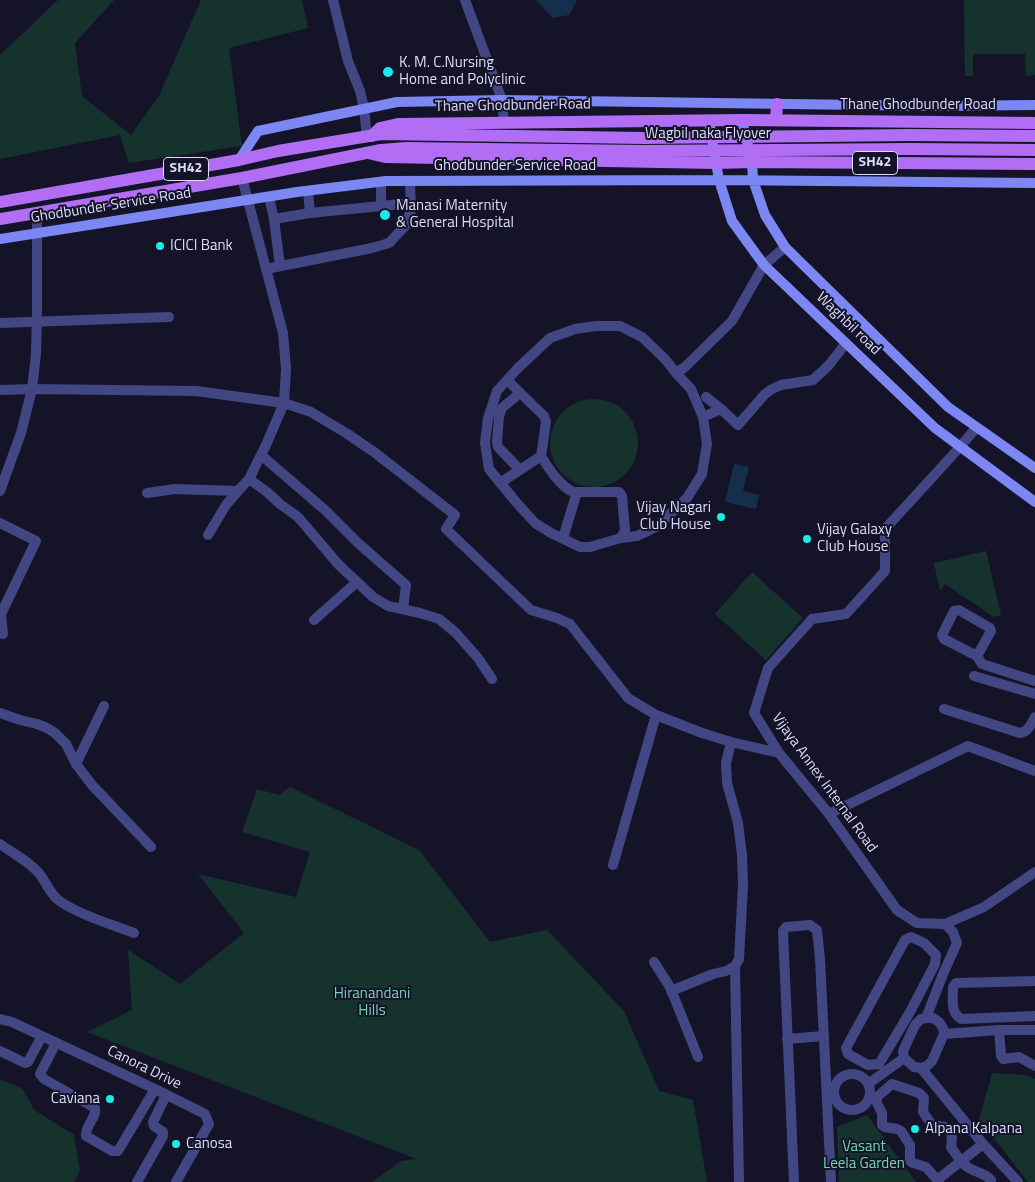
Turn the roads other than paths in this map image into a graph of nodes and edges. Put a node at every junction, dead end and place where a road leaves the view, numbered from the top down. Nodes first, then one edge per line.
1 (333, 0) edge
2 (466, 0) edge
3 (502, 100) junction
4 (777, 104) junction
5 (1035, 105) edge
6 (364, 108) junction
7 (742, 120) junction
8 (776, 120) junction
9 (709, 121) junction
10 (504, 122) junction
11 (1035, 123) edge
12 (373, 136) junction
13 (1035, 136) edge
14 (1035, 150) edge
15 (368, 153) junction
16 (239, 160) junction
17 (752, 162) junction
18 (716, 163) junction
19 (1035, 164) edge
20 (242, 178) junction
21 (719, 180) junction
22 (753, 180) junction
23 (410, 181) junction
24 (380, 182) junction
25 (1035, 183) edge
26 (308, 191) junction
27 (269, 197) junction
28 (248, 200) junction
29 (0, 202) edge
30 (411, 203) junction
31 (381, 206) junction
32 (310, 212) junction
33 (37, 213) junction
34 (0, 219) edge
35 (274, 219) junction
36 (38, 232) junction
37 (0, 239) edge
38 (786, 247) junction
39 (764, 265) junction
40 (280, 266) junction
41 (266, 269) junction
42 (169, 317) dead end
43 (37, 321) junction
44 (0, 323) edge
45 (846, 343) junction
46 (676, 374) junction
47 (507, 380) junction
48 (32, 389) junction
49 (0, 390) edge
50 (520, 392) junction
51 (706, 397) dead end
52 (284, 402) junction
53 (721, 409) junction
54 (703, 417) junction
55 (976, 428) junction
56 (960, 447) junction
57 (261, 455) junction
58 (541, 456) junction
59 (1035, 468) edge
60 (520, 470) junction
61 (3, 477) edge
62 (249, 479) junction
63 (500, 483) junction
64 (0, 491) edge
65 (238, 491) junction
66 (577, 492) junction
67 (146, 493) dead end
68 (1035, 502) edge
69 (0, 523) edge
70 (208, 535) dead end
71 (562, 538) junction
72 (621, 538) junction
73 (357, 582) junction
74 (403, 609) junction
75 (314, 620) dead end
76 (3, 634) dead end
77 (977, 656) junction
78 (974, 676) dead end
79 (492, 680) dead end
80 (1035, 680) edge
81 (1035, 694) edge
82 (104, 706) dead end
83 (944, 709) dead end
84 (0, 713) edge
85 (656, 715) junction
86 (1035, 717) edge
87 (732, 742) junction
88 (778, 753) junction
89 (76, 764) junction
90 (1035, 771) edge
91 (829, 814) junction
92 (0, 844) edge
93 (150, 847) dead end
94 (612, 864) dead end
95 (1035, 872) edge
96 (945, 924) junction
97 (134, 933) dead end
98 (654, 962) dead end
99 (735, 966) junction
100 (1035, 981) edge
101 (671, 991) junction
102 (910, 1012) junction
103 (1034, 1016) edge
104 (924, 1018) junction
105 (2, 1019) edge
106 (0, 1030) edge
107 (999, 1030) junction
108 (1034, 1030) edge
109 (944, 1034) junction
110 (42, 1036) junction
111 (824, 1036) junction
112 (787, 1039) junction
113 (56, 1043) junction
114 (0, 1051) edge
115 (698, 1057) dead end
116 (904, 1058) junction
117 (1035, 1066) edge
118 (921, 1068) junction
119 (868, 1084) junction
120 (155, 1089) junction
121 (831, 1091) junction
122 (166, 1095) junction
123 (984, 1144) junction
124 (962, 1161) junction
125 (938, 1181) edge
126 (137, 1182) edge
127 (176, 1182) edge
128 (739, 1182) edge
129 (794, 1182) edge
130 (831, 1182) edge
131 (990, 1182) edge
132 (1018, 1182) edge

1 - 6 street
2 - 3 street
3 - 4 street
3 - 6 street
3 - 10 street
4 - 5 street
4 - 8 main road
6 - 12 street
6 - 16 street
7 - 8 main road, Thane Ghodbunder Road / SH42
7 - 9 main road, Thane Ghodbunder Road / SH42
7 - 17 street, Waghbil road
8 - 11 main road, Thane Ghodbunder Road / SH42
9 - 10 main road, Thane Ghodbunder Road / SH42
9 - 18 street, Waghbil road
10 - 12 main road, Thane Ghodbunder Road / SH42
12 - 13 main road, Wagbil naka Flyover, bridge
12 - 16 main road, Thane Ghodbunder Road / SH42
14 - 15 main road, Wagbil naka Flyover, bridge
15 - 18 main road, SH42
15 - 20 main road, SH42
16 - 29 main road, Thane Ghodbunder Road / SH42
17 - 18 main road, SH42
17 - 19 main road, SH42
17 - 22 street, Waghbil road
18 - 21 street, Waghbil road
20 - 28 street
20 - 33 main road, SH42
21 - 22 street, Ghodbunder Service Road
21 - 23 street, Ghodbunder Service Road
21 - 39 street, Waghbil road
22 - 25 street, Ghodbunder Service Road
22 - 38 street, Waghbil road
23 - 24 street, Ghodbunder Service Road
23 - 30 street
24 - 26 street, Ghodbunder Service Road
24 - 31 street
26 - 27 street, Ghodbunder Service Road
26 - 32 street
27 - 28 street, Ghodbunder Service Road
27 - 35 street
28 - 36 street, Ghodbunder Service Road
28 - 41 street
30 - 31 street
30 - 40 street
31 - 32 street
32 - 35 street
33 - 34 main road, SH42
33 - 36 street
35 - 40 street
36 - 37 street, Ghodbunder Service Road
36 - 43 street
38 - 39 street
38 - 55 street, Waghbil road
39 - 45 street, Waghbil road
39 - 46 street
40 - 41 street
41 - 52 street
42 - 43 street
43 - 44 street
43 - 48 street
45 - 53 street
45 - 56 street, Waghbil road
46 - 47 street
46 - 54 street
47 - 50 street
47 - 63 street
48 - 49 street
48 - 52 street
48 - 61 street
50 - 58 street
50 - 60 street
51 - 53 street
52 - 57 street
52 - 85 street
53 - 54 street
54 - 72 street
55 - 56 street, Vijaya Annex Internal Road
55 - 59 street, Waghbil road
56 - 68 street, Waghbil road
56 - 88 street, Vijaya Annex Internal Road
57 - 62 street
57 - 74 street
58 - 60 street
58 - 66 street
60 - 63 street
61 - 64 street
62 - 65 street
62 - 73 street
63 - 71 street
65 - 67 street
65 - 70 street
66 - 71 street
66 - 72 street
69 - 76 street
71 - 72 street
73 - 74 street
73 - 75 street
74 - 79 street
77 - 77 street
77 - 80 street
78 - 81 street
82 - 89 street
83 - 86 street
84 - 89 street
85 - 87 street
85 - 94 street
87 - 88 street
87 - 99 street
88 - 91 street, Vijaya Annex Internal Road
89 - 93 street
90 - 91 street
91 - 96 street, Vijaya Annex Internal Road
92 - 97 street
95 - 96 street, Vijaya Annex Internal Road
96 - 104 street
98 - 101 street
99 - 101 street
99 - 128 street
100 - 103 street
101 - 115 street
102 - 102 street
102 - 104 street
103 - 108 street
104 - 109 street
104 - 116 street
105 - 106 street
105 - 110 street, Canora Drive
107 - 108 street
107 - 109 street
107 - 117 street
109 - 118 street
110 - 113 street, Canora Drive
110 - 114 street
111 - 112 street
111 - 112 street
111 - 121 street
112 - 129 street
113 - 120 street, Canora Drive
113 - 120 street
116 - 118 street
116 - 119 street
118 - 123 street
119 - 121 street
119 - 121 street
120 - 122 street, Canora Drive
121 - 130 street
122 - 126 street
122 - 127 street, Canora Drive
123 - 124 street
123 - 132 street
124 - 125 street
124 - 125 street
124 - 131 street

